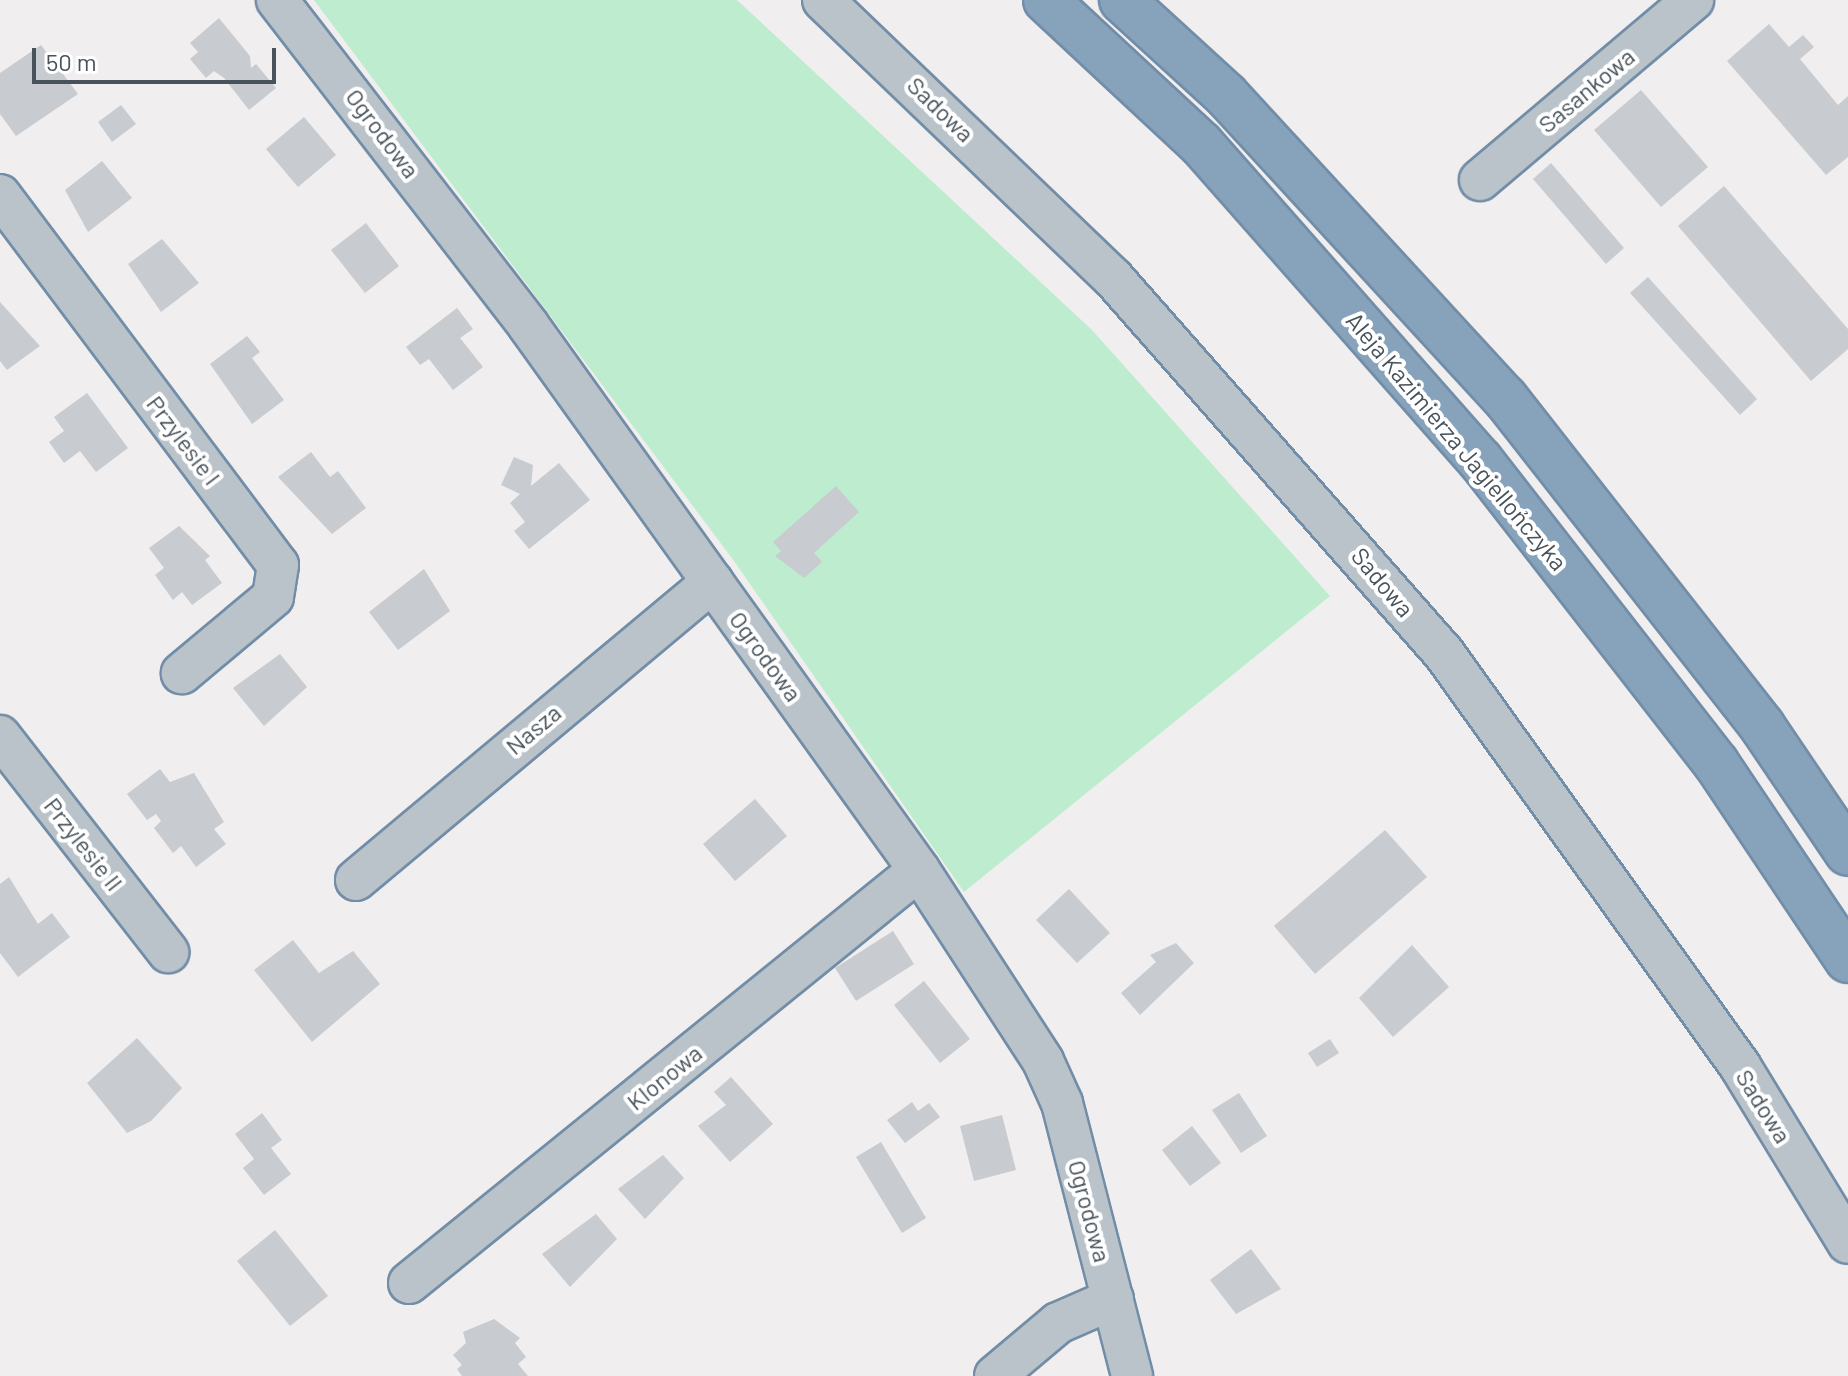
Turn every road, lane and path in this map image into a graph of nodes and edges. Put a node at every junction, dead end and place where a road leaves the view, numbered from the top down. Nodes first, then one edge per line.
1 (277, 0) edge
2 (823, 0) edge
3 (1046, 0) edge
4 (1122, 0) edge
5 (1693, 0) edge
6 (1480, 180) dead end
7 (0, 195) edge
8 (713, 582) junction
9 (182, 673) dead end
10 (0, 736) edge
11 (1848, 853) edge
12 (919, 870) junction
13 (356, 880) dead end
14 (168, 952) dead end
15 (1848, 960) edge
16 (1848, 1243) edge
17 (409, 1283) dead end
18 (1113, 1299) junction
19 (995, 1376) edge
20 (1132, 1376) edge

1 - 8 street, Ogrodowa
2 - 16 street, Sadowa
3 - 15 highway, Aleja Kazimierza Jagiellończyka
4 - 11 highway
5 - 6 street, Sasankowa
7 - 9 street, Przylesie I
8 - 12 street, Ogrodowa
8 - 13 street, Nasza
10 - 14 street, Przylesie II
12 - 17 street, Klonowa
12 - 18 street, Ogrodowa
18 - 19 street
18 - 20 street, Ogrodowa

